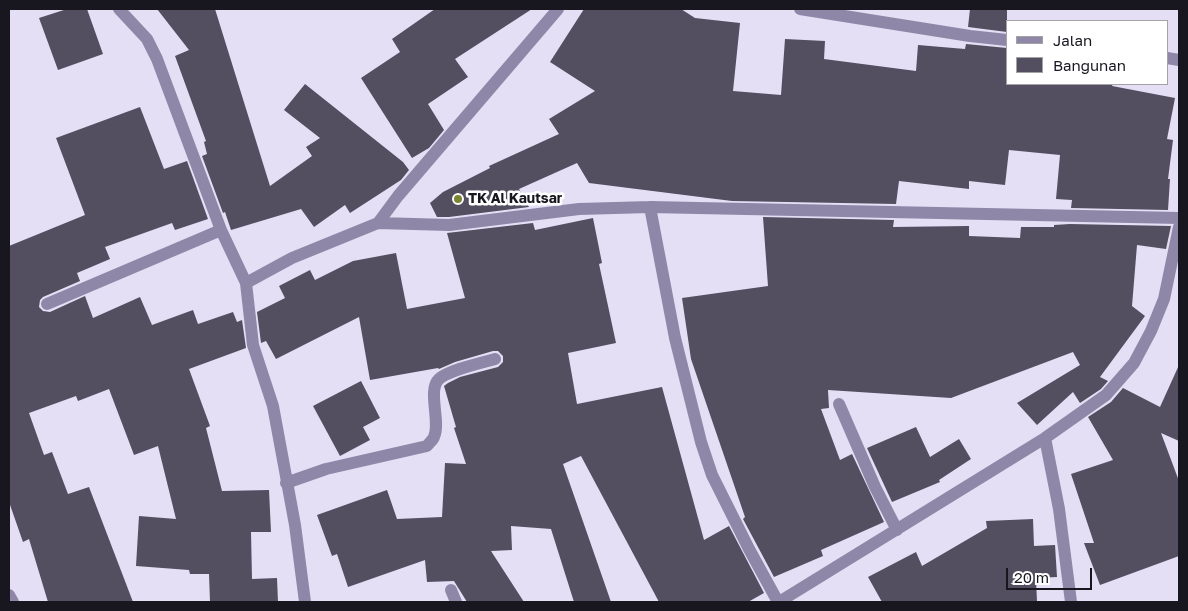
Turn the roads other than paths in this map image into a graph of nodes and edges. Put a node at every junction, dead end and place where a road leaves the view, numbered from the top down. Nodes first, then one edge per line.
1 (119, 9) edge
2 (558, 9) edge
3 (800, 9) edge
4 (1006, 40) edge
5 (650, 207) junction
6 (1179, 218) edge
7 (378, 223) junction
8 (1179, 227) edge
9 (221, 230) junction
10 (246, 283) junction
11 (47, 304) dead end
12 (495, 358) dead end
13 (839, 404) dead end
14 (1045, 438) junction
15 (286, 483) junction
16 (896, 530) junction
17 (9, 595) edge
18 (13, 602) edge
19 (305, 602) edge
20 (778, 602) edge
21 (1070, 602) edge

1 - 9 street
2 - 7 street
3 - 4 street
5 - 6 street
5 - 7 street
5 - 20 street
7 - 10 street
8 - 14 street
9 - 10 street
9 - 11 street
10 - 15 street
12 - 15 street
13 - 16 street
14 - 16 street
14 - 21 street
15 - 19 street
16 - 20 street
17 - 18 street

